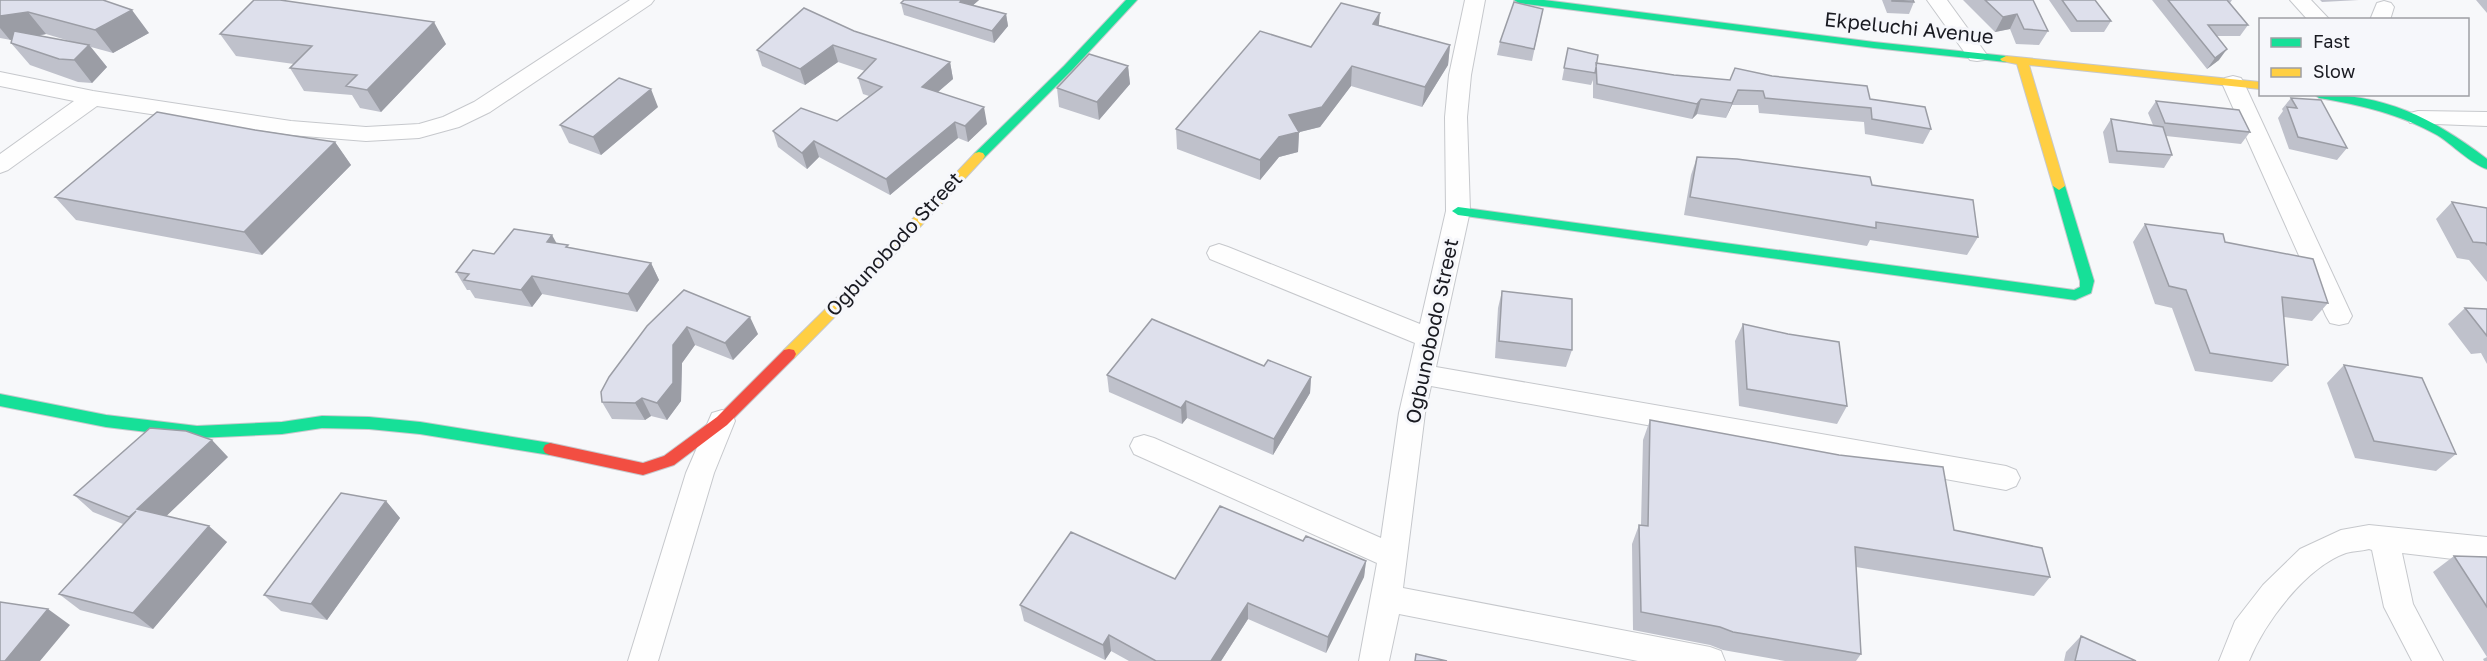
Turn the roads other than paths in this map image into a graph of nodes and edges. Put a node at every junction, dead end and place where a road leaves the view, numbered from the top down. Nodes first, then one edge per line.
1 (644, 0) edge
2 (1132, 0) edge
3 (1475, 0) edge
4 (1519, 0) edge
5 (1938, 0) edge
6 (2300, 0) edge
7 (2318, 18) edge
8 (1977, 55) junction
9 (2022, 60) junction
10 (0, 79) edge
11 (2233, 82) junction
12 (2259, 86) edge
13 (2330, 96) edge
14 (93, 98) junction
15 (2387, 102) edge
16 (2418, 118) junction
17 (2487, 119) edge
18 (0, 165) edge
19 (2487, 165) edge
20 (1458, 211) junction
21 (1219, 253) dead end
22 (2339, 316) dead end
23 (1429, 338) junction
24 (1420, 374) junction
25 (0, 400) edge
26 (722, 421) junction
27 (1144, 447) dead end
28 (2006, 478) dead end
29 (2385, 538) junction
30 (2487, 550) edge
31 (1390, 556) junction
32 (1387, 598) junction
33 (643, 661) edge
34 (1374, 661) edge
35 (1710, 661) edge
36 (2234, 661) edge
37 (2428, 661) edge

1 - 14 street
2 - 26 street, Ogbunobodo Street
3 - 20 street, Ogbunobodo Street
4 - 8 street, Ekpeluchi Avenue
5 - 8 street
6 - 7 street
8 - 9 street, Ekpeluchi Avenue
9 - 11 street, Ekpeluchi Avenue
9 - 20 street
10 - 14 street
11 - 12 street, Ekpeluchi Avenue
11 - 22 street
13 - 15 street
14 - 18 street
15 - 16 street
16 - 17 street
16 - 19 street
20 - 23 street, Ogbunobodo Street
21 - 23 street
23 - 24 street, Ogbunobodo Street
24 - 28 street
24 - 31 street, Ogbunobodo Street
25 - 26 street, Ogbunobodo Street
26 - 33 street
27 - 31 street
29 - 30 street
29 - 36 street
29 - 37 street
31 - 32 street, Ogbunobodo Street
32 - 34 street, Ogbunobodo Street
32 - 35 street

